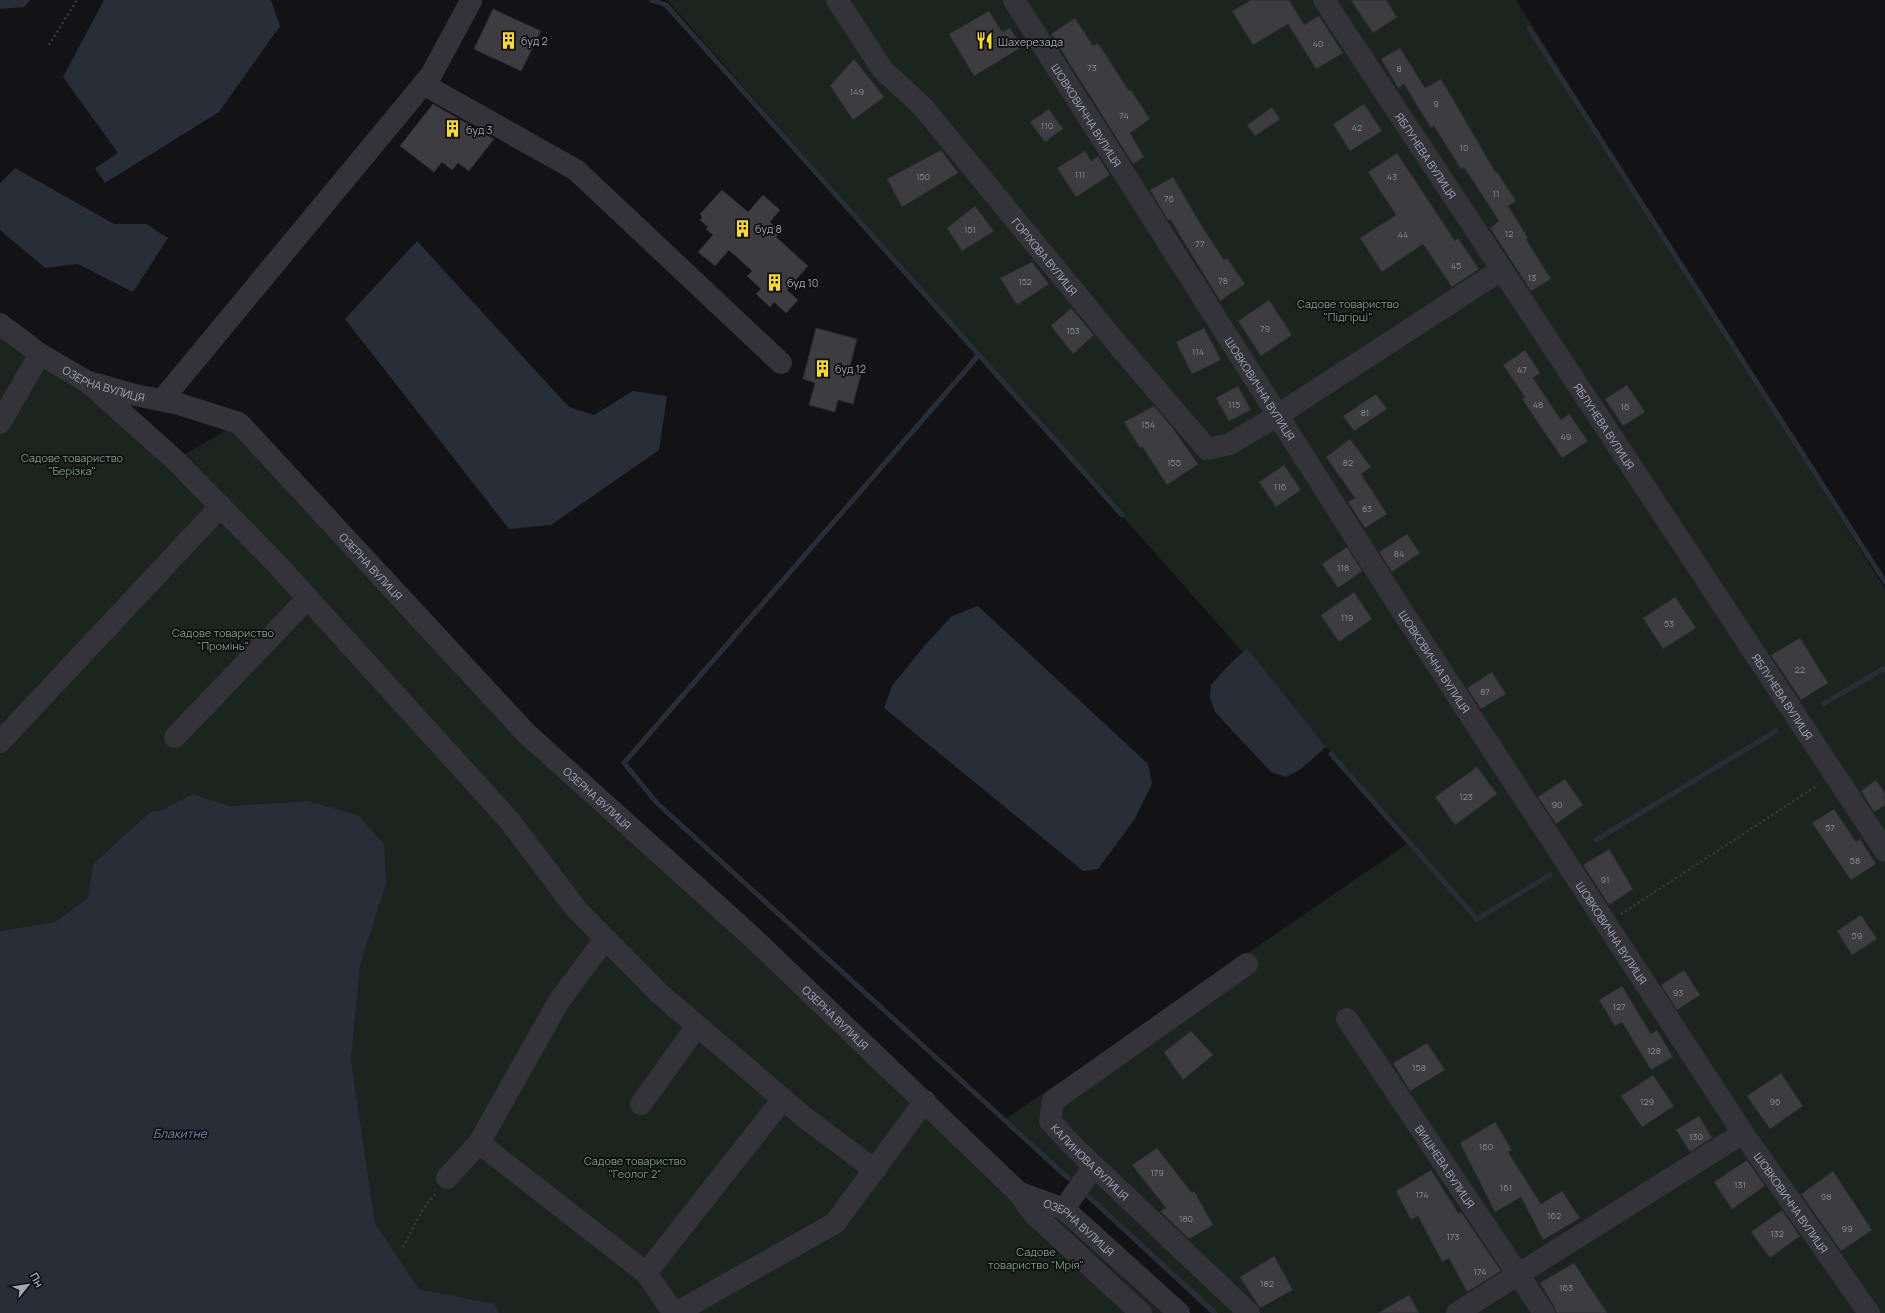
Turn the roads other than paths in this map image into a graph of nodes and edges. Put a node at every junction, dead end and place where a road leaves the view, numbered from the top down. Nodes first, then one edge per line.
1 (837, 0) edge
2 (1014, 0) edge
3 (1324, 0) edge
4 (471, 1) edge
5 (423, 84) junction
6 (1501, 270) junction
7 (0, 324) edge
8 (40, 354) junction
9 (781, 363) dead end
10 (86, 381) junction
11 (162, 400) junction
12 (1278, 415) junction
13 (0, 423) edge
14 (221, 506) junction
15 (308, 598) junction
16 (176, 737) dead end
17 (0, 742) edge
18 (1885, 851) edge
19 (605, 939) junction
20 (1246, 964) dead end
21 (1347, 1020) dead end
22 (698, 1026) junction
23 (783, 1099) junction
24 (925, 1101) junction
25 (641, 1104) dead end
26 (1743, 1134) junction
27 (479, 1142) junction
28 (1094, 1166) junction
29 (875, 1170) junction
30 (447, 1178) road end
31 (1018, 1192) junction
32 (1064, 1209) junction
33 (646, 1273) junction
34 (1517, 1276) junction
35 (675, 1313) edge
36 (1141, 1313) edge
37 (1179, 1313) edge
38 (1249, 1313) edge
39 (1457, 1313) edge
40 (1544, 1313) edge
41 (1869, 1313) edge

1 - 12 street, ГОРІХОВА ВУЛИЦЯ
2 - 12 street, ШОВКОВИЧНА ВУЛИЦЯ
3 - 6 street, ЯБЛУНЕВА ВУЛИЦЯ
4 - 5 street
5 - 9 street
5 - 11 street
6 - 12 street
6 - 18 street, ЯБЛУНЕВА ВУЛИЦЯ
7 - 8 street, ОЗЕРНА ВУЛИЦЯ
8 - 10 street, ОЗЕРНА ВУЛИЦЯ
8 - 13 street
10 - 11 street, ОЗЕРНА ВУЛИЦЯ
10 - 14 street
11 - 24 street, ОЗЕРНА ВУЛИЦЯ
12 - 26 street, ШОВКОВИЧНА ВУЛИЦЯ
14 - 15 street
14 - 17 street
15 - 16 street
15 - 19 street
19 - 22 street
19 - 27 street
20 - 28 street, КАЛИНОВА ВУЛИЦЯ
21 - 34 street, ВИШНЕВА ВУЛИЦЯ
22 - 23 street
22 - 25 street
23 - 29 street
23 - 33 street
24 - 29 street
24 - 31 street, ОЗЕРНА ВУЛИЦЯ
26 - 34 street
26 - 41 street, ШОВКОВИЧНА ВУЛИЦЯ
27 - 30 street
27 - 33 street
28 - 32 street
28 - 38 street, КАЛИНОВА ВУЛИЦЯ
29 - 35 street
31 - 32 street, ОЗЕРНА ВУЛИЦЯ
31 - 36 street
32 - 37 street, ОЗЕРНА ВУЛИЦЯ
33 - 35 street
34 - 39 street
34 - 40 street, ВИШНЕВА ВУЛИЦЯ

